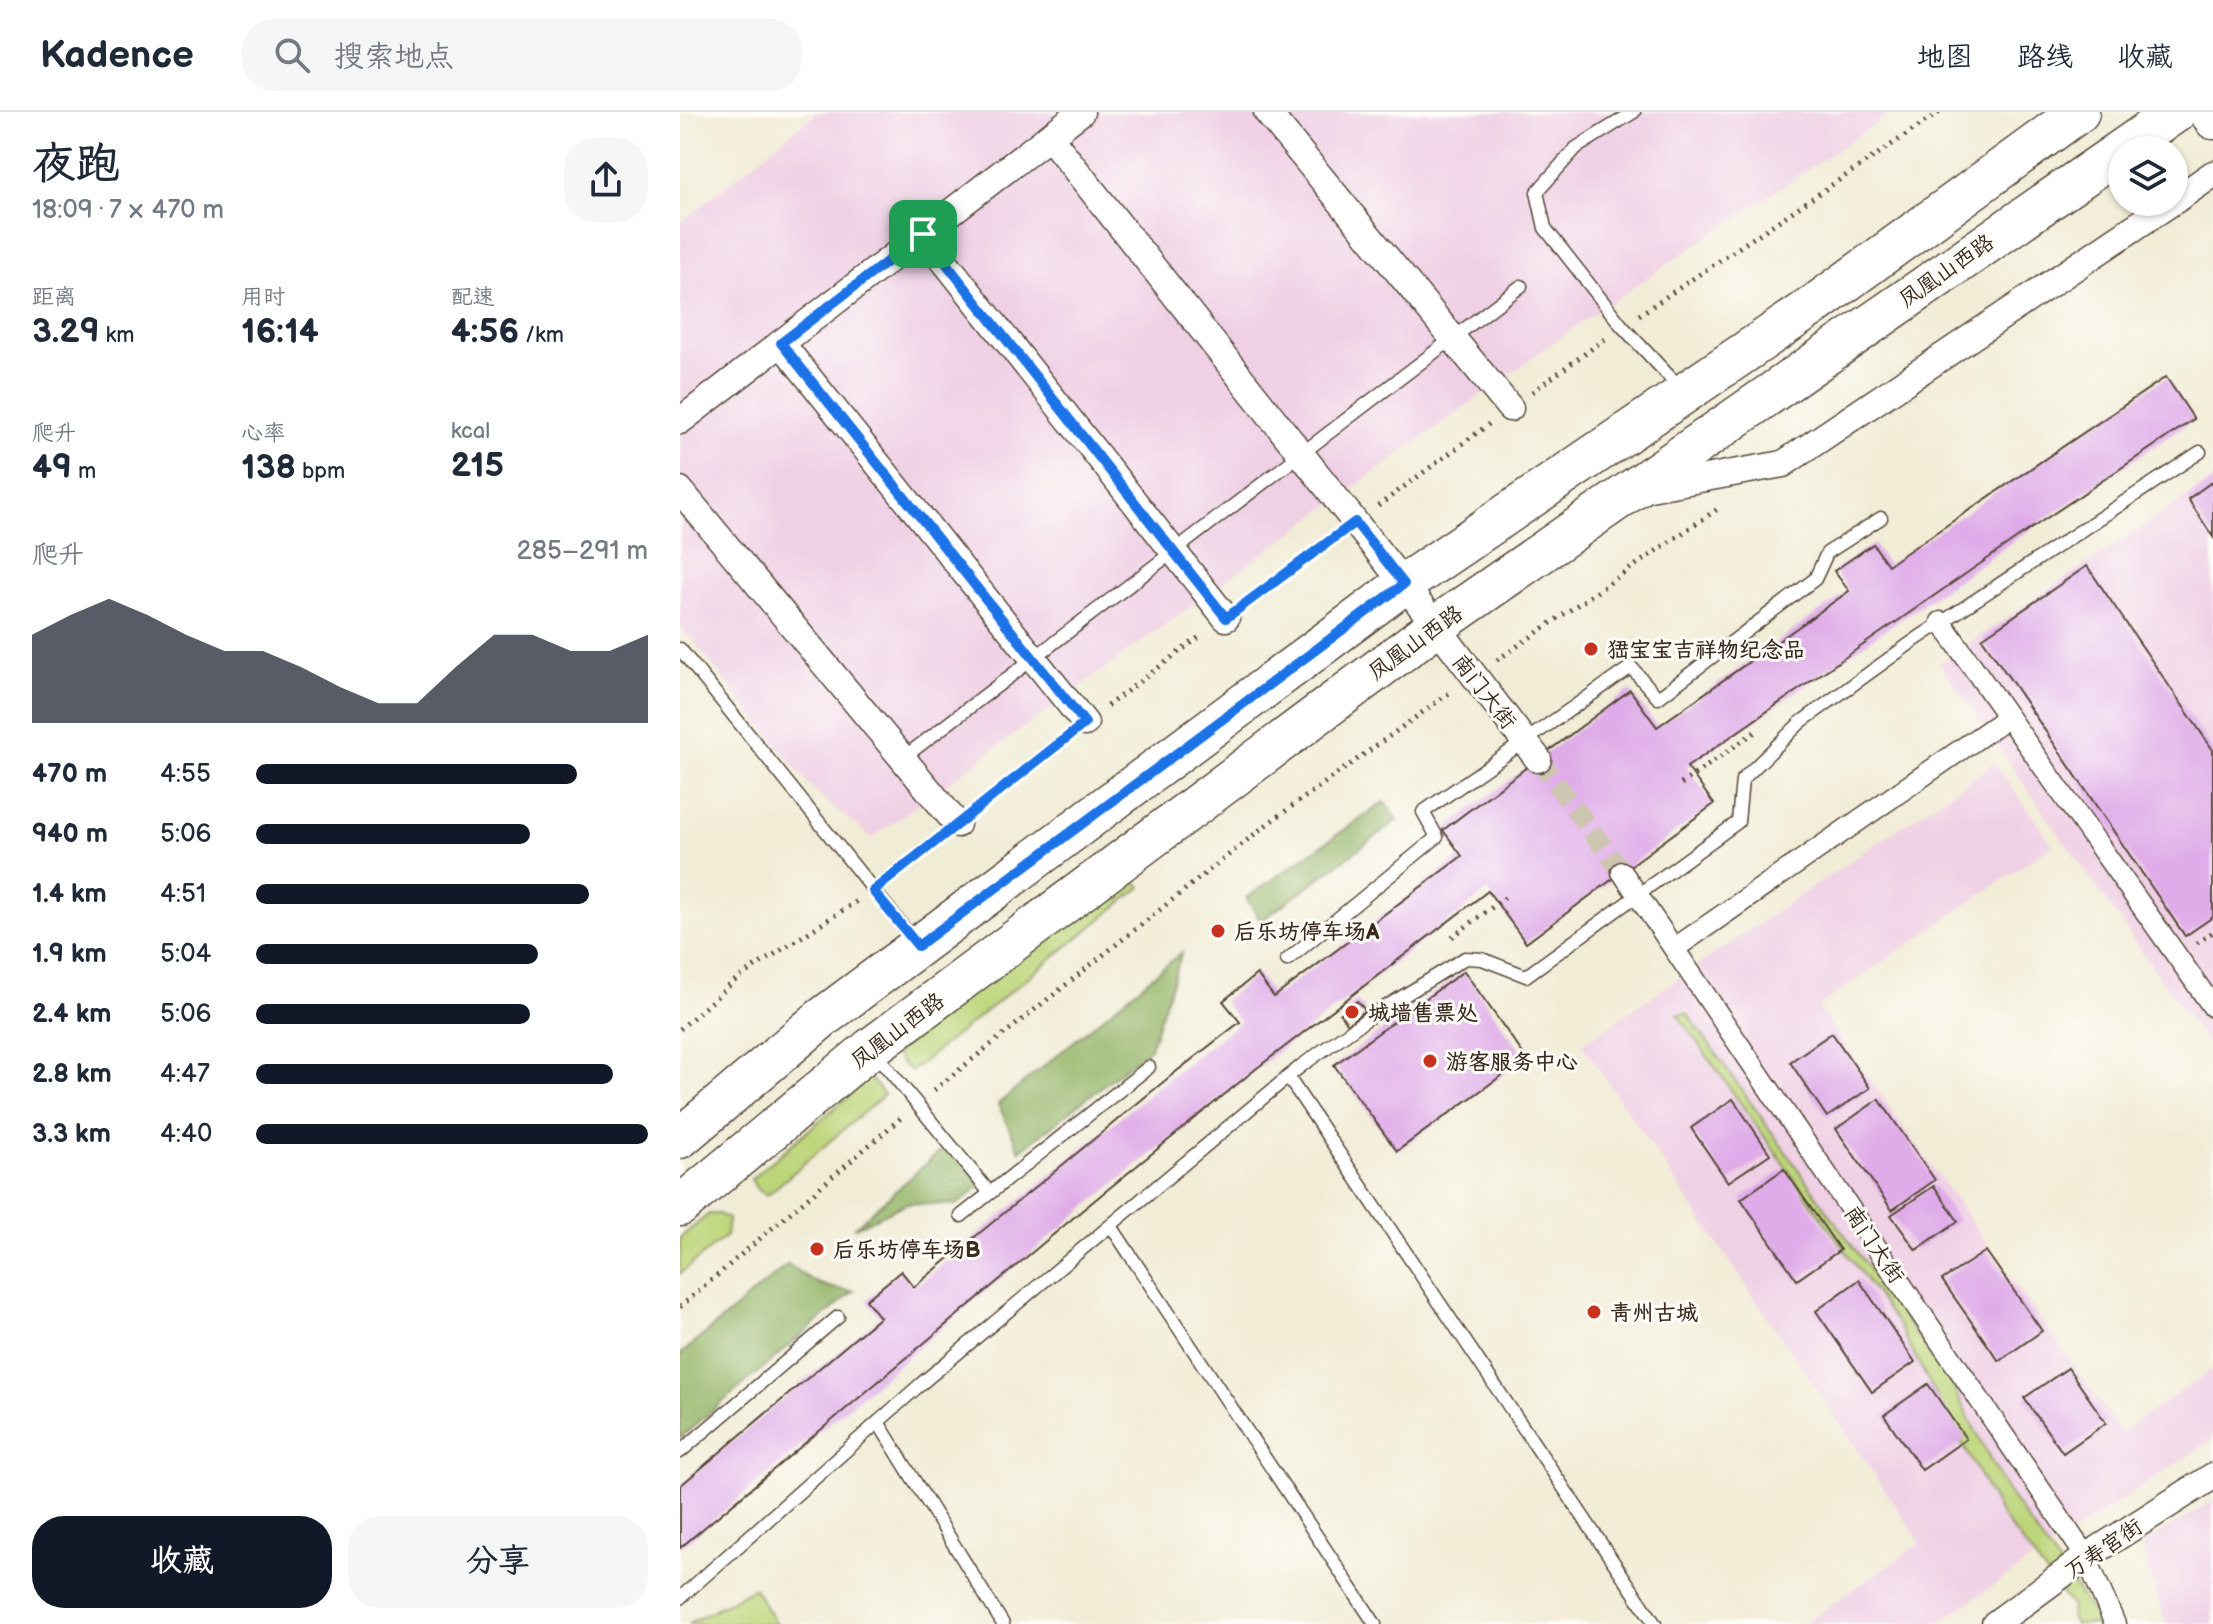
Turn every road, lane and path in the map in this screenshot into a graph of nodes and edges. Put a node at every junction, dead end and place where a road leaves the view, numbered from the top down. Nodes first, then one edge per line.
1 (1081, 112) edge
2 (1267, 112) edge
3 (1634, 112) edge
4 (1940, 112) edge
5 (2079, 112) edge
6 (2176, 112) edge
7 (2207, 112) edge
8 (2213, 121) edge
9 (1049, 136) junction
10 (2213, 174) edge
11 (2188, 191) edge
12 (2151, 216) edge
13 (923, 234) junction
14 (1521, 286) dead end
15 (1622, 326) junction
16 (1452, 338) junction
17 (781, 343) junction
18 (1684, 392) junction
19 (1510, 408) junction
20 (680, 421) edge
21 (2200, 452) dead end
22 (1301, 454) junction
23 (680, 490) edge
24 (1625, 492) junction
25 (1881, 518) dead end
26 (1355, 522) junction
27 (1173, 552) junction
28 (1404, 584) junction
29 (1226, 618) junction
30 (1941, 622) junction
31 (1436, 626) junction
32 (680, 649) edge
33 (1033, 658) junction
34 (2008, 717) junction
35 (1085, 723) junction
36 (1762, 727) dead end
37 (1531, 750) junction
38 (903, 758) junction
39 (1681, 784) dead end
40 (957, 824) junction
41 (1622, 872) tunnel mouth
42 (873, 891) junction
43 (1638, 894) junction
44 (918, 946) junction
45 (1675, 948) junction
46 (1287, 960) dead end
47 (2213, 1007) edge
48 (680, 1029) edge
49 (871, 1048) junction
50 (1149, 1067) dead end
51 (1288, 1077) junction
52 (680, 1138) edge
53 (990, 1193) junction
54 (680, 1206) edge
55 (961, 1216) dead end
56 (1111, 1226) junction
57 (838, 1317) dead end
58 (878, 1422) junction
59 (680, 1452) edge
60 (2213, 1476) edge
61 (2086, 1557) junction
62 (680, 1598) edge
63 (1003, 1624) edge
64 (1375, 1624) edge
65 (1655, 1624) edge
66 (1995, 1624) edge
67 (2115, 1624) edge

1 - 9 street
2 - 16 street
3 - 15 lane
4 - 15 path
5 - 18 main road
6 - 24 main road, 凤凰山西路
7 - 8 main road
9 - 13 street
9 - 22 street, 南门大街
10 - 11 street
12 - 24 street
13 - 17 street
13 - 27 street
14 - 16 lane
15 - 18 lane
15 - 19 path
16 - 19 street
16 - 22 lane
17 - 20 street
17 - 33 street
18 - 28 main road
19 - 26 path
21 - 30 lane
22 - 26 street, 南门大街
22 - 27 lane
23 - 38 street
24 - 31 main road, 凤凰山西路
25 - 37 lane
26 - 28 street, 南门大街
26 - 29 path
27 - 29 street
27 - 33 lane
28 - 31 street, 南门大街
28 - 44 main road
29 - 35 path
30 - 34 street
30 - 43 lane
31 - 37 street, 南门大街
31 - 49 main road, 凤凰山西路
32 - 42 lane
33 - 35 street
33 - 38 lane
34 - 45 street
34 - 47 street
35 - 40 path
36 - 39 path
37 - 46 lane
38 - 40 street
40 - 42 path
41 - 43 street, 南门大街
42 - 44 lane
42 - 48 path
43 - 45 street, 南门大街
43 - 51 lane
44 - 52 main road
45 - 61 street, 南门大街
49 - 53 lane
49 - 54 main road, 凤凰山西路
50 - 53 lane
51 - 56 lane
51 - 65 lane
53 - 55 lane
56 - 58 lane
56 - 64 lane
57 - 59 lane
58 - 62 lane
58 - 63 lane
60 - 61 street, 万寿宫街
61 - 66 street, 万寿宫街
61 - 67 street, 南门大街

